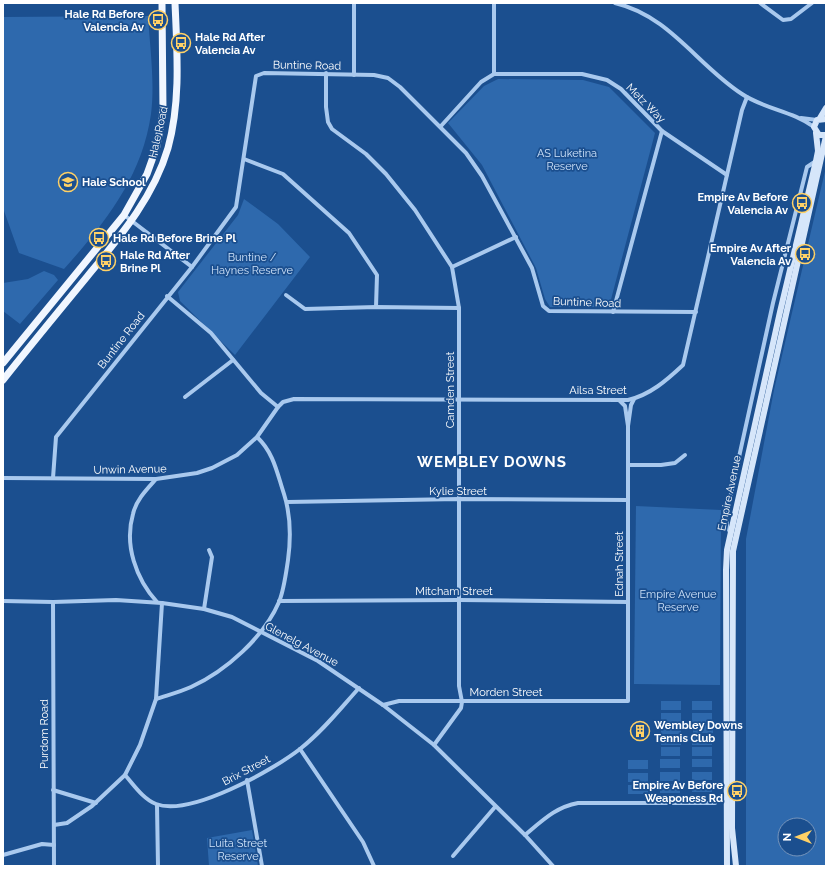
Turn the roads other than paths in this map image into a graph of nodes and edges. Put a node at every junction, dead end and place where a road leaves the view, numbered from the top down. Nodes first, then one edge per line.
1 (162, 3) edge
2 (176, 3) edge
3 (354, 3) edge
4 (494, 3) edge
5 (615, 3) edge
6 (760, 3) edge
7 (812, 3) edge
8 (326, 74) junction
9 (354, 74) junction
10 (494, 74) junction
11 (747, 97) junction
12 (826, 108) edge
13 (799, 118) junction
14 (821, 119) edge
15 (441, 126) junction
16 (815, 130) junction
17 (662, 131) junction
18 (826, 136) edge
19 (244, 160) junction
20 (816, 161) junction
21 (727, 175) junction
22 (124, 216) junction
23 (131, 221) junction
24 (516, 238) junction
25 (192, 267) junction
26 (452, 267) junction
27 (286, 295) dead end
28 (167, 296) junction
29 (376, 307) junction
30 (459, 308) junction
31 (772, 310) junction
32 (613, 312) junction
33 (696, 312) junction
34 (782, 313) junction
35 (233, 360) junction
36 (3, 363) edge
37 (3, 380) edge
38 (185, 397) dead end
39 (634, 399) junction
40 (458, 400) junction
41 (619, 400) junction
42 (278, 407) junction
43 (628, 426) junction
44 (257, 437) junction
45 (685, 455) dead end
46 (628, 465) junction
47 (3, 478) edge
48 (53, 478) junction
49 (156, 479) junction
50 (459, 500) junction
51 (628, 500) junction
52 (287, 502) junction
53 (730, 532) junction
54 (209, 550) dead end
55 (458, 600) junction
56 (3, 601) edge
57 (279, 601) junction
58 (52, 602) junction
59 (157, 602) junction
60 (162, 602) junction
61 (628, 602) junction
62 (204, 609) junction
63 (259, 631) junction
64 (359, 688) junction
65 (156, 699) junction
66 (628, 701) joint
67 (462, 702) junction
68 (383, 705) junction
69 (434, 745) junction
70 (300, 749) junction
71 (125, 775) junction
72 (247, 780) junction
73 (53, 790) junction
74 (96, 803) junction
75 (715, 803) dead end
76 (157, 805) junction
77 (496, 807) junction
78 (54, 825) junction
79 (525, 834) junction
80 (54, 845) junction
81 (3, 855) edge
82 (453, 856) dead end
83 (548, 864) edge
84 (54, 866) edge
85 (158, 866) edge
86 (262, 866) edge
87 (374, 866) edge
88 (553, 866) edge
89 (727, 866) edge
90 (736, 866) edge

1 - 22 main road, Hale Road
2 - 23 main road, Hale Road
3 - 9 street
4 - 10 street
5 - 11 street
6 - 7 street
8 - 9 street, Buntine Road
8 - 19 street, Buntine Road
8 - 26 street, Camden Street
9 - 15 street, Buntine Road
10 - 15 street
10 - 17 street, Metz Way
11 - 13 street
11 - 21 street, Ailsa Street
12 - 14 main road
13 - 14 street
13 - 16 street
14 - 16 main road
15 - 24 street, Buntine Road
16 - 18 main road
16 - 20 main road, Empire Avenue
17 - 21 street, Metz Way
17 - 32 street
18 - 34 main road, Empire Avenue
19 - 25 street, Buntine Road
19 - 29 street
20 - 31 street
20 - 34 main road, Empire Avenue
21 - 33 street, Ailsa Street
22 - 23 street
22 - 36 main road, Hale Road
23 - 25 street
23 - 37 main road, Hale Road
24 - 26 street
24 - 32 street, Buntine Road
25 - 28 street, Buntine Road
26 - 30 street, Camden Street
27 - 29 street
28 - 35 street
28 - 48 street, Buntine Road
29 - 30 street
30 - 40 street, Camden Street
31 - 34 street
31 - 53 street
32 - 33 street, Buntine Road
33 - 39 street, Ailsa Street
34 - 53 main road, Empire Avenue
34 - 90 main road, Empire Avenue
35 - 38 street
35 - 42 street
39 - 41 street, Ailsa Street
39 - 43 street, Ednah Street
40 - 41 street, Ailsa Street
40 - 42 street, Ailsa Street
40 - 50 street, Camden Street
41 - 43 street, Ednah Street
42 - 44 street, Unwin Avenue
43 - 46 street, Ednah Street
44 - 49 street, Unwin Avenue
44 - 52 street
45 - 46 street
46 - 51 street, Ednah Street
47 - 48 street, Unwin Avenue
48 - 49 street, Unwin Avenue
49 - 59 street
50 - 51 street, Kylie Street
50 - 52 street, Kylie Street
50 - 55 street, Camden Street
51 - 61 street, Ednah Street
52 - 57 street
53 - 89 main road, Empire Avenue
54 - 62 street
55 - 57 street, Mitcham Street
55 - 61 street, Mitcham Street
55 - 67 street, Camden Street
56 - 58 street, Glenelg Avenue
57 - 63 street
58 - 59 street, Glenelg Avenue
58 - 73 street, Purdom Road
59 - 60 street, Glenelg Avenue
60 - 62 street, Glenelg Avenue
60 - 65 street
61 - 66 street, Ednah Street
62 - 63 street, Glenelg Avenue
63 - 64 street, Glenelg Avenue
63 - 65 street
64 - 68 street, Glenelg Avenue
64 - 70 street, Brix Street
65 - 71 street
66 - 67 street, Morden Street
67 - 68 street, Morden Street
67 - 69 street
68 - 69 street, Glenelg Avenue
69 - 77 street, Glenelg Avenue
70 - 72 street, Brix Street
70 - 87 street
71 - 74 street
71 - 76 street
72 - 76 street, Brix Street
72 - 86 street
73 - 74 street
73 - 78 street, Purdom Road
74 - 78 street
75 - 79 street
76 - 85 street
77 - 79 street, Glenelg Avenue
77 - 82 street
78 - 80 street, Purdom Road
79 - 83 street, Glenelg Avenue
80 - 81 street
80 - 84 street, Purdom Road
83 - 88 street, Glenelg Avenue

